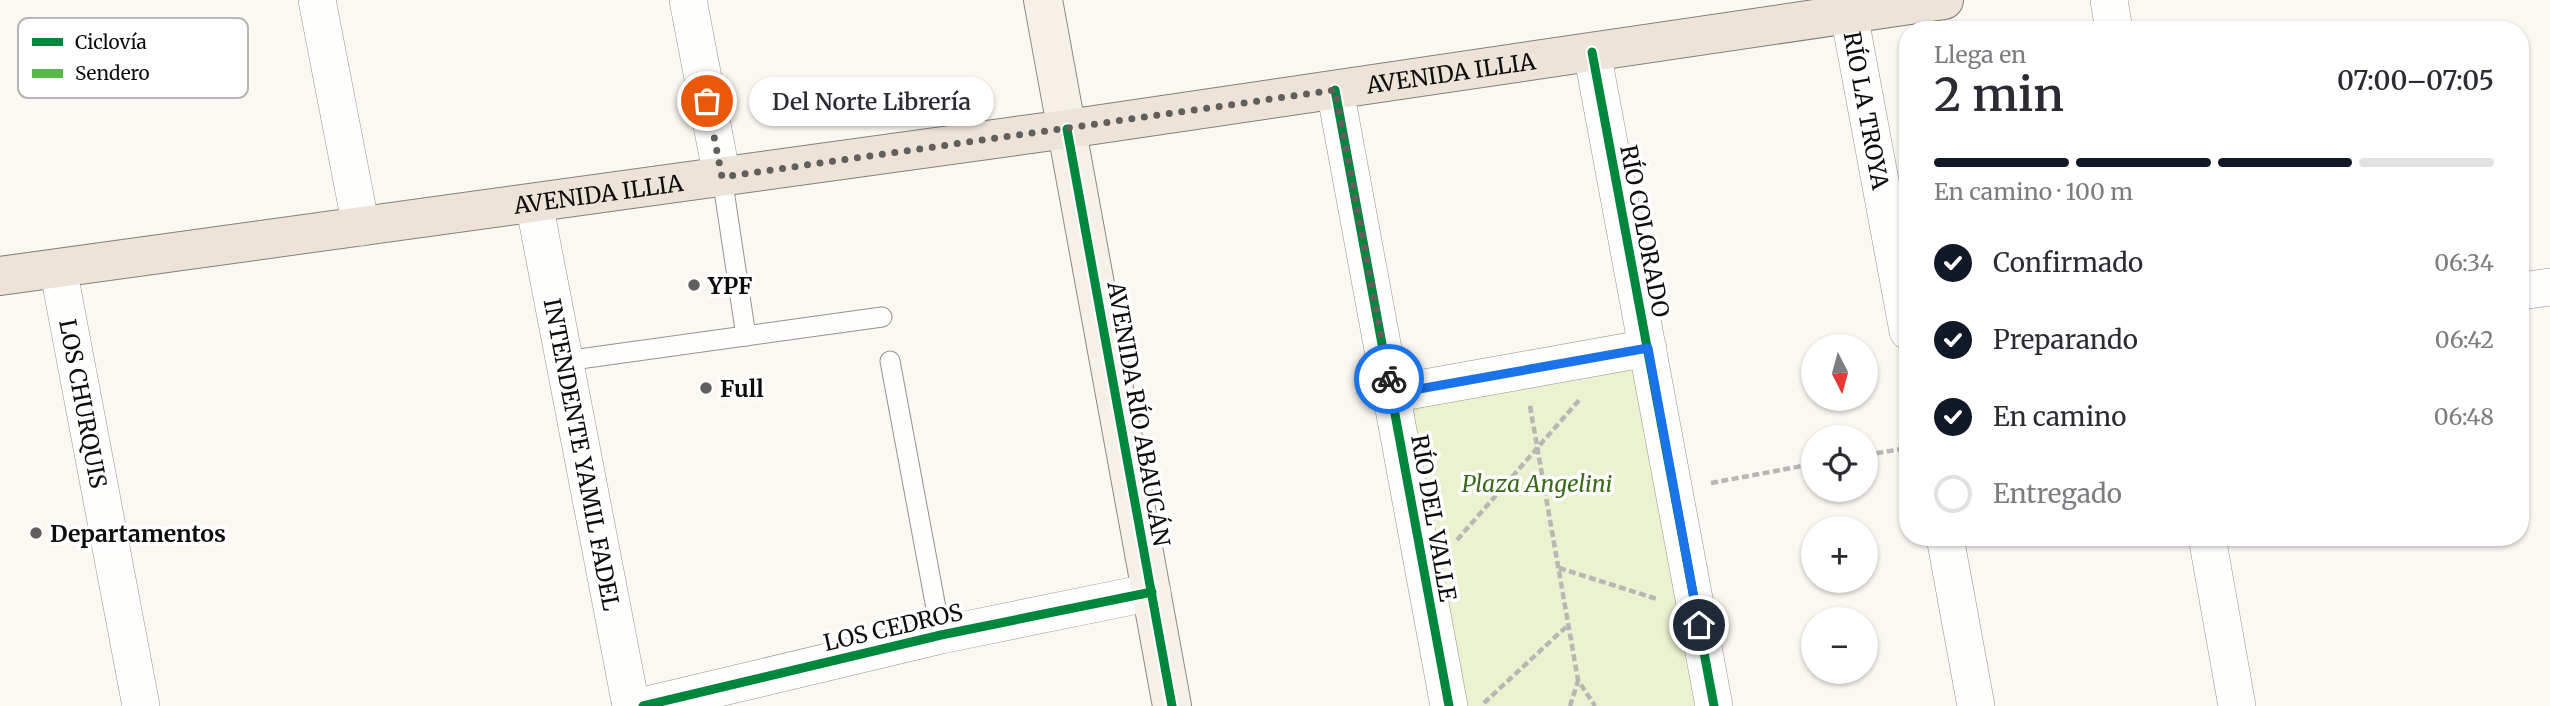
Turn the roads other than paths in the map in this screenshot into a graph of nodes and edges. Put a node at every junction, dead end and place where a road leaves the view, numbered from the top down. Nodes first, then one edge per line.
1 (317, 0) edge
2 (688, 0) edge
3 (1043, 0) edge
4 (1944, 0) edge
5 (2109, 0) edge
6 (1849, 14) junction
7 (2112, 21) edge
8 (1592, 51) junction
9 (1335, 90) junction
10 (1067, 129) junction
11 (722, 177) junction
12 (534, 203) junction
13 (361, 227) junction
14 (58, 268) junction
15 (0, 276) edge
16 (1899, 283) edge
17 (2550, 287) edge
18 (2529, 290) edge
19 (882, 317) dead end
20 (746, 336) junction
21 (1633, 350) junction
22 (565, 361) junction
23 (890, 361) dead end
24 (1391, 394) junction
25 (1947, 546) edge
26 (2209, 546) edge
27 (1152, 592) junction
28 (941, 635) junction
29 (141, 706) edge
30 (631, 706) edge
31 (643, 706) edge
32 (1172, 706) edge
33 (1449, 706) edge
34 (1714, 706) edge
35 (1976, 706) edge
36 (2237, 706) edge

1 - 13 street
2 - 11 street
3 - 10 street, AVENIDA RÍO ABAUCÁN
4 - 6 main road, AVENIDA ILLIA
5 - 7 street
6 - 8 main road, AVENIDA ILLIA
6 - 16 street, RÍO LA TROYA
8 - 9 main road, AVENIDA ILLIA
8 - 21 street, RÍO COLORADO
9 - 10 main road, AVENIDA ILLIA
9 - 24 street, RÍO DEL VALLE
10 - 11 main road, AVENIDA ILLIA
10 - 27 street, AVENIDA RÍO ABAUCÁN
11 - 12 main road, AVENIDA ILLIA
11 - 20 lane
12 - 13 main road, AVENIDA ILLIA
12 - 22 street, INTENDENTE YAMIL FADEL
13 - 14 main road, AVENIDA ILLIA
14 - 15 main road, AVENIDA ILLIA
14 - 29 street, LOS CHURQUIS
17 - 18 street
19 - 20 lane
20 - 22 lane
21 - 24 street
21 - 34 street, RÍO COLORADO
22 - 30 street, INTENDENTE YAMIL FADEL
23 - 28 lane
24 - 33 street, RÍO DEL VALLE
25 - 35 street
26 - 36 street
27 - 28 street, LOS CEDROS
27 - 32 street, AVENIDA RÍO ABAUCÁN
28 - 31 street, LOS CEDROS

